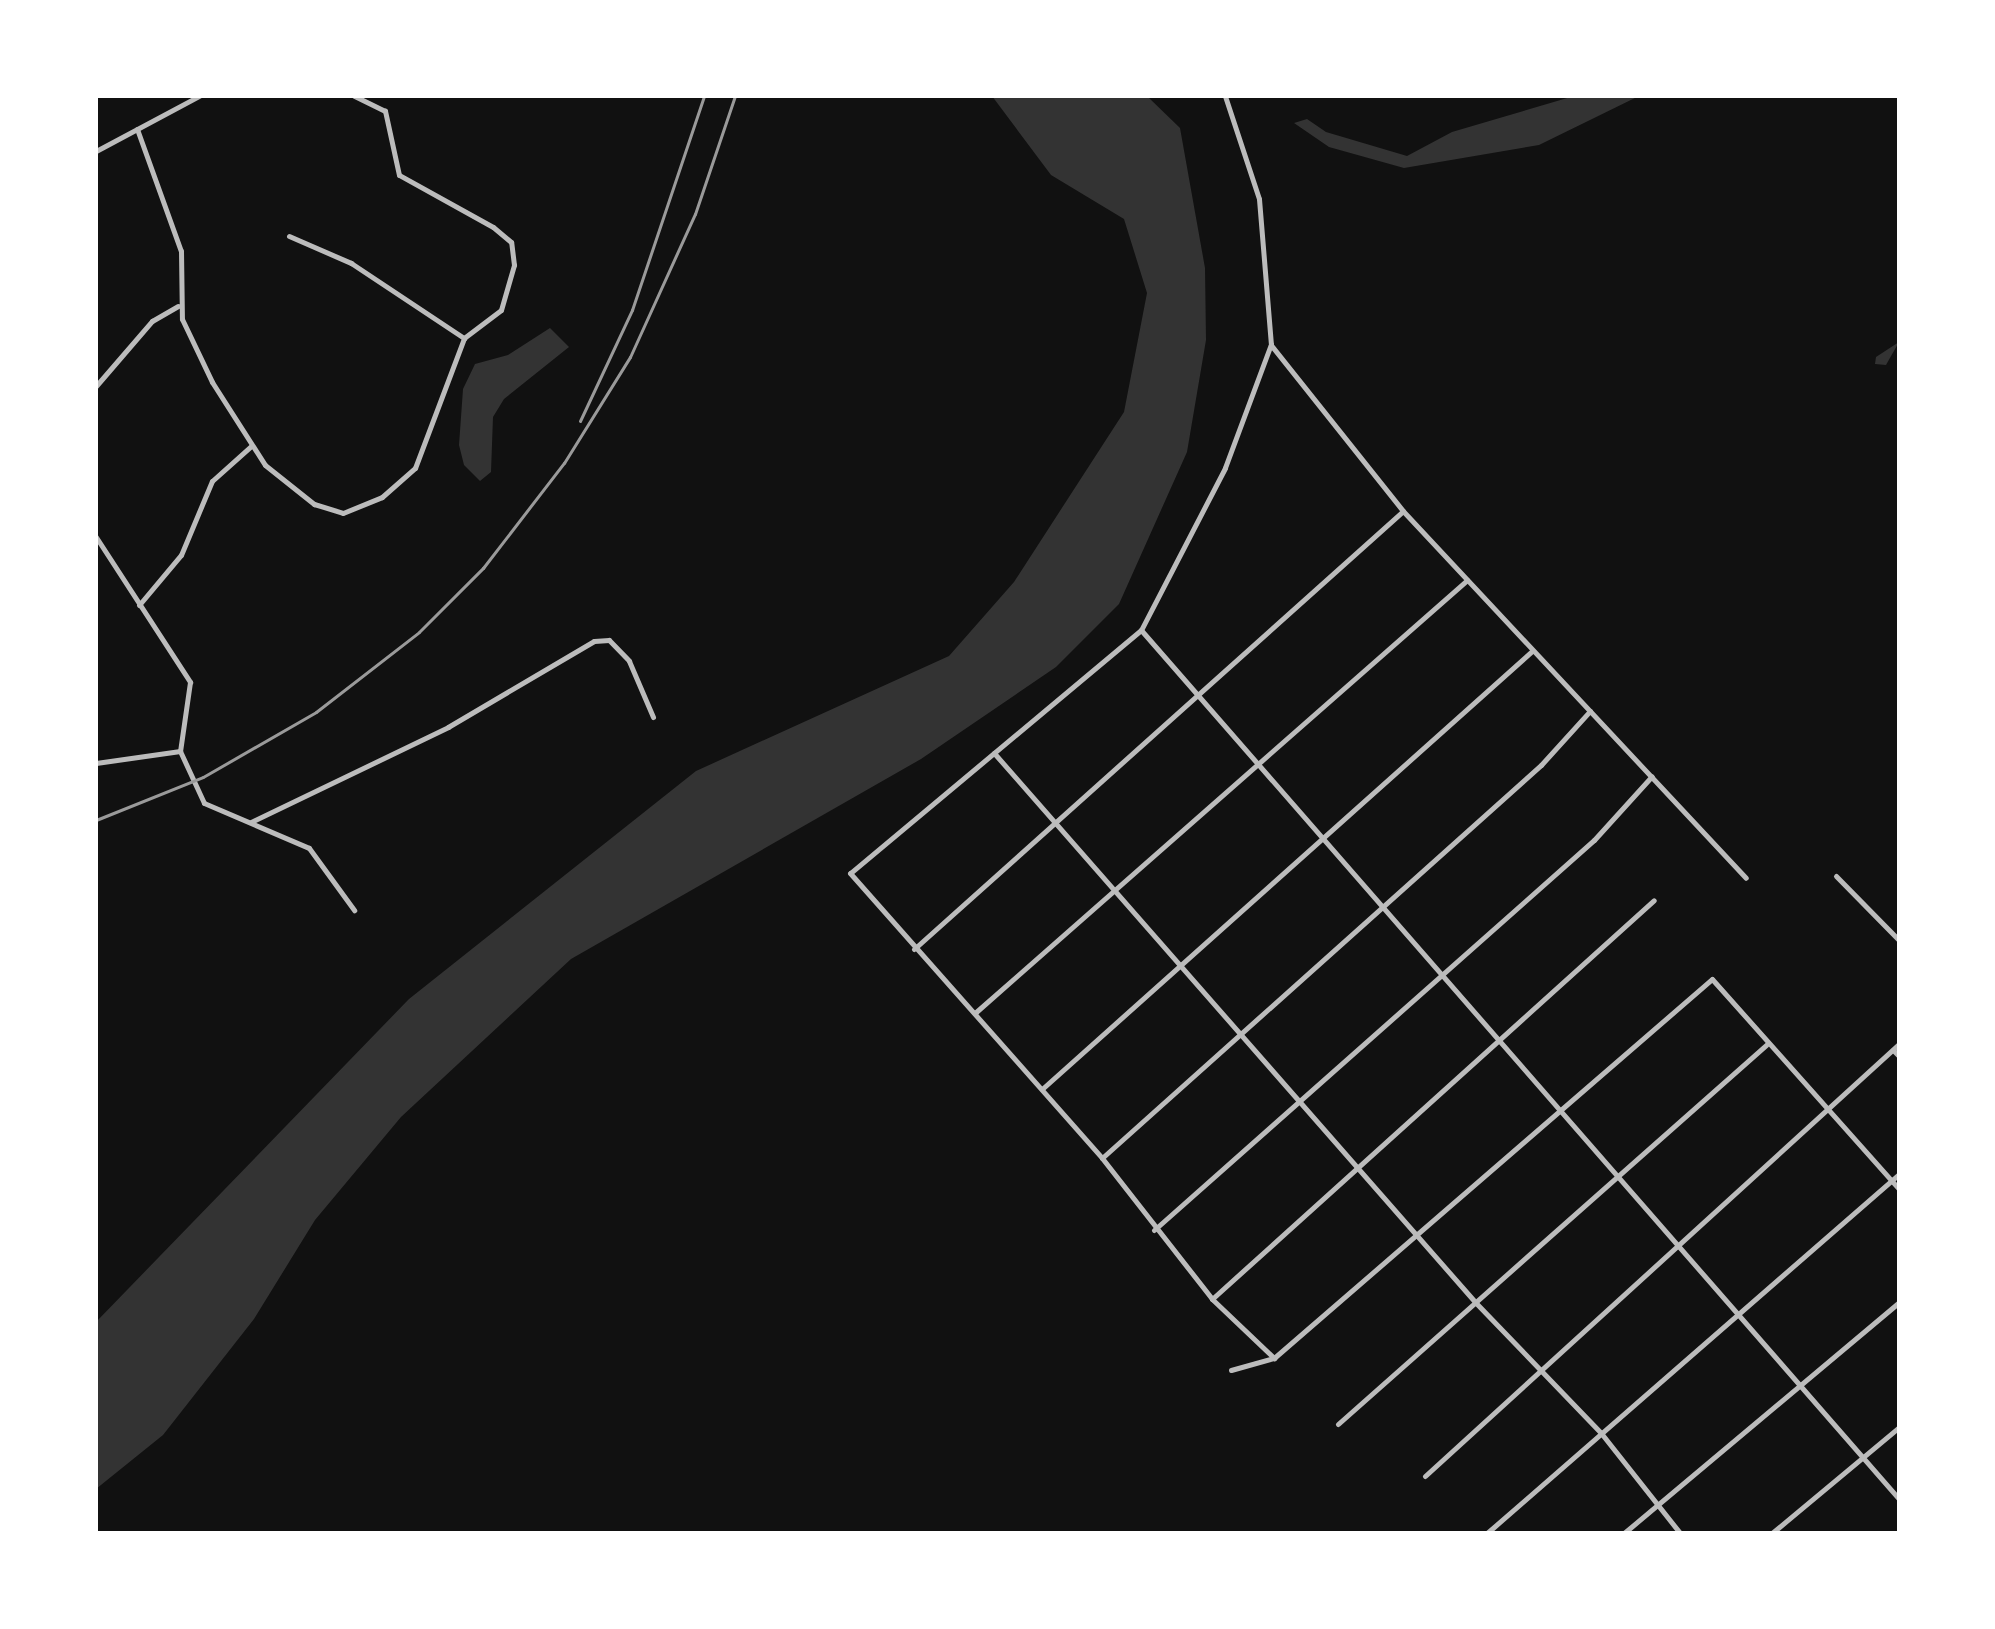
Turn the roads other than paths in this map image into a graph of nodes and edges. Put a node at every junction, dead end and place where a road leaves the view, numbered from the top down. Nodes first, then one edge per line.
1 (199, 96) edge
2 (354, 96) edge
3 (1225, 96) edge
4 (137, 129) junction
5 (96, 151) edge
6 (289, 236) dead end
7 (178, 306) junction
8 (464, 338) junction
9 (1271, 344) junction
10 (96, 386) edge
11 (251, 446) junction
12 (1403, 511) junction
13 (96, 537) edge
14 (1467, 580) junction
15 (139, 605) junction
16 (1141, 630) junction
17 (1532, 651) junction
18 (1196, 699) junction
19 (1590, 711) junction
20 (653, 717) dead end
21 (180, 751) junction
22 (994, 753) junction
23 (96, 763) edge
24 (1259, 764) junction
25 (1652, 776) junction
26 (251, 822) junction
27 (1054, 823) junction
28 (1322, 838) junction
29 (1836, 876) dead end
30 (1746, 878) dead end
31 (1118, 892) junction
32 (1654, 900) dead end
33 (1383, 908) junction
34 (354, 910) dead end
35 (1899, 940) edge
36 (914, 949) junction
37 (1179, 966) junction
38 (1441, 974) junction
39 (976, 1012) junction
40 (1240, 1033) junction
41 (1502, 1041) junction
42 (1899, 1044) edge
43 (1766, 1045) junction
44 (1893, 1050) junction
45 (1899, 1056) edge
46 (1042, 1089) junction
47 (1302, 1099) junction
48 (1562, 1108) junction
49 (1826, 1112) junction
50 (1102, 1158) junction
51 (1358, 1166) junction
52 (1899, 1174) edge
53 (1623, 1178) junction
54 (1892, 1180) junction
55 (1899, 1189) edge
56 (1154, 1230) junction
57 (1422, 1233) junction
58 (1680, 1241) junction
59 (1212, 1299) junction
60 (1899, 1302) edge
61 (1476, 1303) junction
62 (1740, 1309) junction
63 (1274, 1358) junction
64 (1539, 1367) junction
65 (1231, 1370) dead end
66 (1803, 1383) junction
67 (1338, 1424) dead end
68 (1899, 1427) edge
69 (1601, 1433) junction
70 (1860, 1458) junction
71 (1425, 1476) dead end
72 (1899, 1499) edge
73 (1657, 1505) junction
74 (1487, 1533) edge
75 (1624, 1533) edge
76 (1680, 1533) edge
77 (1772, 1533) edge

1 - 4 street
2 - 8 street
3 - 9 street
4 - 5 street
4 - 7 street
6 - 8 street
7 - 10 street
7 - 11 street
8 - 11 street
9 - 12 street
9 - 16 street
11 - 15 street
12 - 14 street
12 - 18 street
13 - 15 street
14 - 17 street
14 - 24 street
15 - 21 street
16 - 18 street
16 - 22 street
17 - 19 street
17 - 28 street
18 - 24 street
18 - 27 street
19 - 25 street
19 - 33 street
20 - 26 street
21 - 23 street
21 - 26 street
22 - 27 street
22 - 36 street
24 - 28 street
24 - 31 street
25 - 30 street
25 - 38 street
26 - 34 street
27 - 31 street
27 - 36 street
28 - 33 street
28 - 37 street
29 - 35 street
31 - 37 street
31 - 39 street
32 - 41 street
33 - 38 street
33 - 40 street
36 - 39 street
37 - 40 street
37 - 46 street
38 - 41 street
38 - 47 street
39 - 46 street
40 - 47 street
40 - 50 street
41 - 48 street
41 - 51 street
42 - 44 street
43 - 48 street
43 - 49 street
43 - 53 street
44 - 45 street
44 - 49 street
46 - 50 street
47 - 51 street
47 - 56 street
48 - 53 street
48 - 57 street
49 - 54 street
49 - 58 street
50 - 56 street
51 - 57 street
51 - 59 street
52 - 54 street
53 - 58 street
53 - 61 street
54 - 55 street
54 - 62 street
56 - 59 street
57 - 61 street
57 - 63 street
58 - 62 street
58 - 64 street
59 - 63 street
60 - 66 street
61 - 64 street
61 - 67 street
62 - 66 street
62 - 69 street
63 - 65 street
64 - 69 street
64 - 71 street
66 - 70 street
66 - 73 street
68 - 70 street
69 - 73 street
69 - 74 street
70 - 72 street
70 - 77 street
73 - 75 street
73 - 76 street

